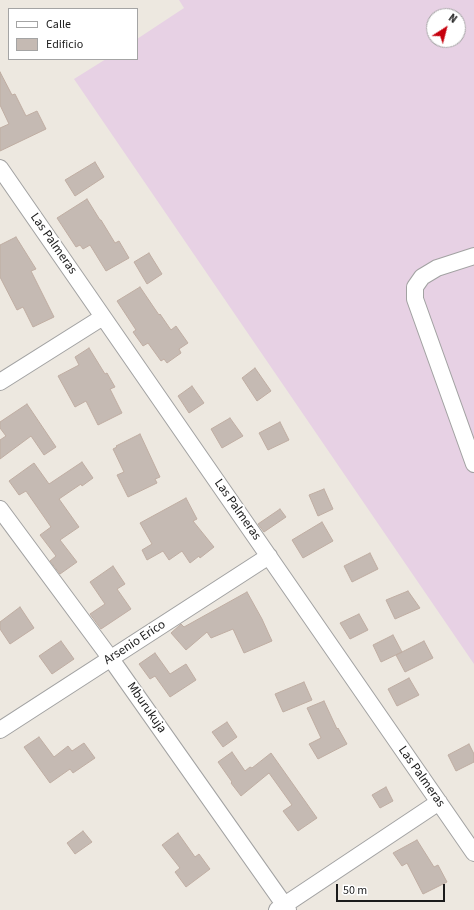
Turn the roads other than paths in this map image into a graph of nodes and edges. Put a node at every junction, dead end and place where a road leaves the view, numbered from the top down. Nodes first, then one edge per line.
1 (0, 168) edge
2 (474, 256) edge
3 (103, 317) junction
4 (0, 382) edge
5 (474, 464) edge
6 (0, 509) edge
7 (269, 556) junction
8 (111, 659) junction
9 (0, 730) edge
10 (439, 802) junction
11 (474, 853) edge
12 (283, 908) edge

1 - 3 street, Las Palmeras
2 - 5 street
3 - 4 street
3 - 7 street, Las Palmeras
6 - 8 street, Mburukuja
7 - 8 street, Arsenio Erico
7 - 10 street, Las Palmeras
8 - 9 street, Arsenio Erico
8 - 12 street, Mburukuja
10 - 11 street, Las Palmeras
10 - 12 street

